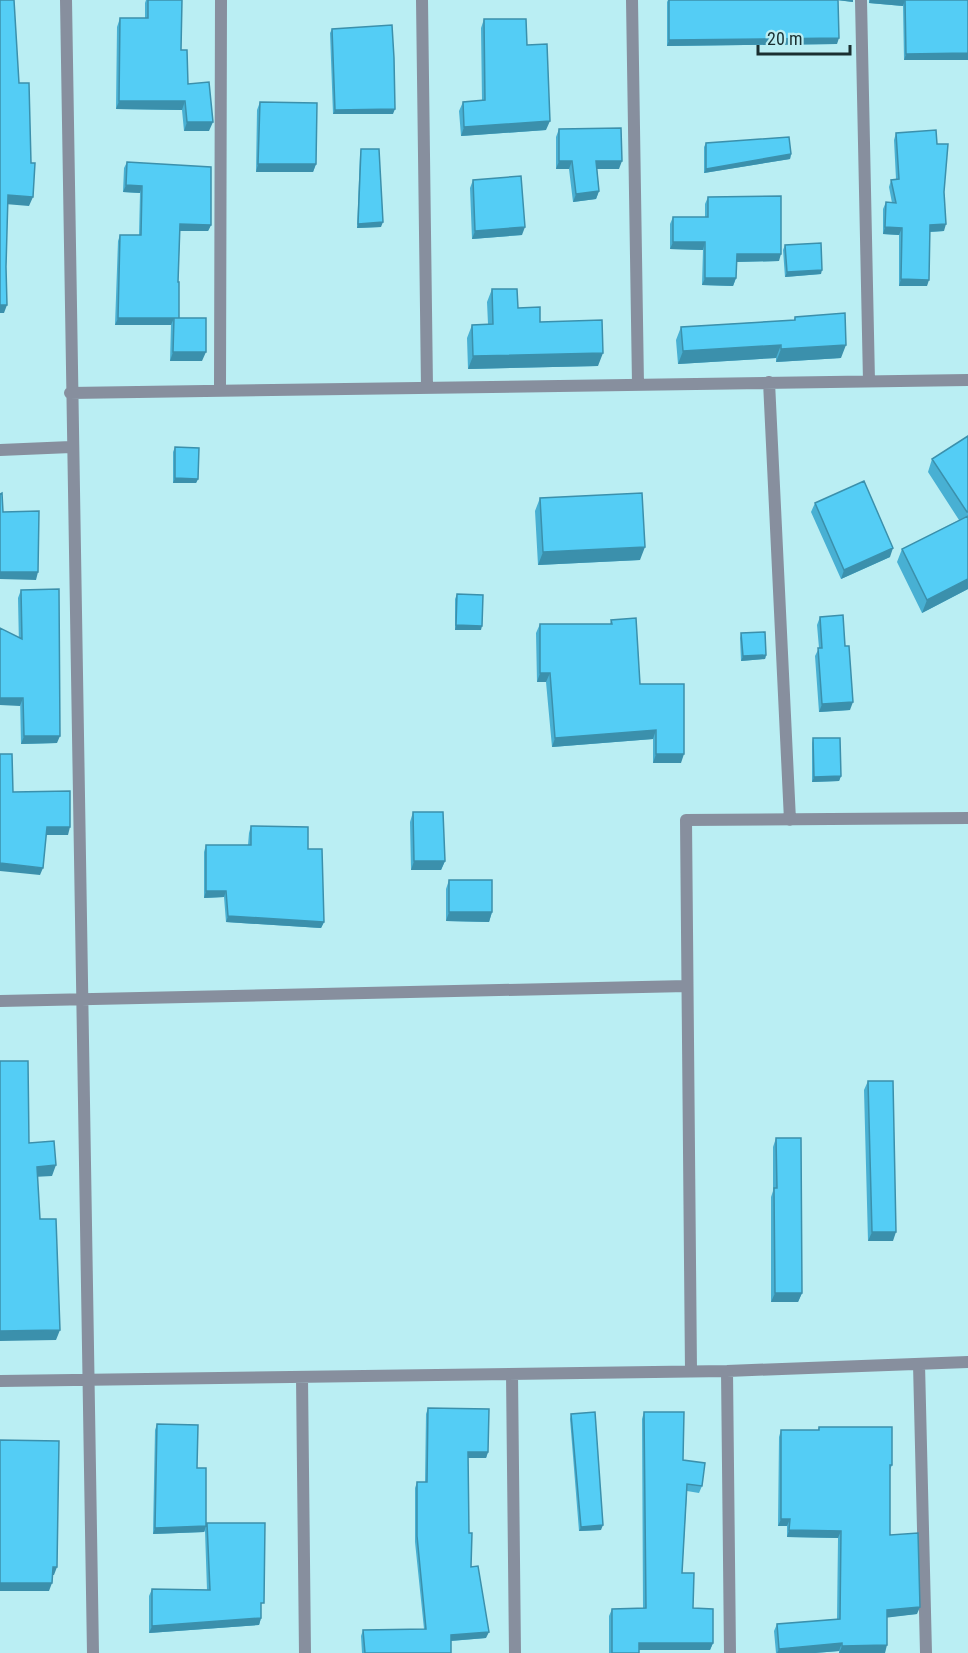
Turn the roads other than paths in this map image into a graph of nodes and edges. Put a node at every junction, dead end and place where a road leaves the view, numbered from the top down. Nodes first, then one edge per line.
1 (66, 0) edge
2 (221, 0) edge
3 (422, 0) edge
4 (632, 0) edge
5 (861, 0) edge
6 (968, 380) edge
7 (869, 381) junction
8 (769, 382) junction
9 (638, 384) junction
10 (427, 387) junction
11 (219, 390) junction
12 (70, 393) junction
13 (71, 447) junction
14 (0, 450) edge
15 (968, 818) edge
16 (790, 820) junction
17 (687, 986) junction
18 (80, 998) junction
19 (0, 1000) edge
20 (968, 1362) edge
21 (919, 1364) junction
22 (691, 1371) junction
23 (727, 1371) junction
24 (512, 1374) junction
25 (302, 1377) junction
26 (87, 1380) junction
27 (0, 1381) edge
28 (93, 1653) edge
29 (305, 1653) edge
30 (515, 1653) edge
31 (730, 1653) edge
32 (926, 1653) edge

1 - 12 street
2 - 11 street
3 - 10 street
4 - 9 street
5 - 7 street
6 - 7 street
7 - 8 street
8 - 9 street
8 - 16 street
9 - 10 street
10 - 11 street
11 - 12 street
12 - 13 street
13 - 14 street
13 - 18 street
15 - 16 street
16 - 17 street
17 - 18 street
17 - 22 street
18 - 19 street
18 - 26 street
20 - 21 street
21 - 23 street
21 - 32 street
22 - 23 street
22 - 24 street
23 - 31 street
24 - 25 street
24 - 30 street
25 - 26 street
25 - 29 street
26 - 27 street
26 - 28 street

